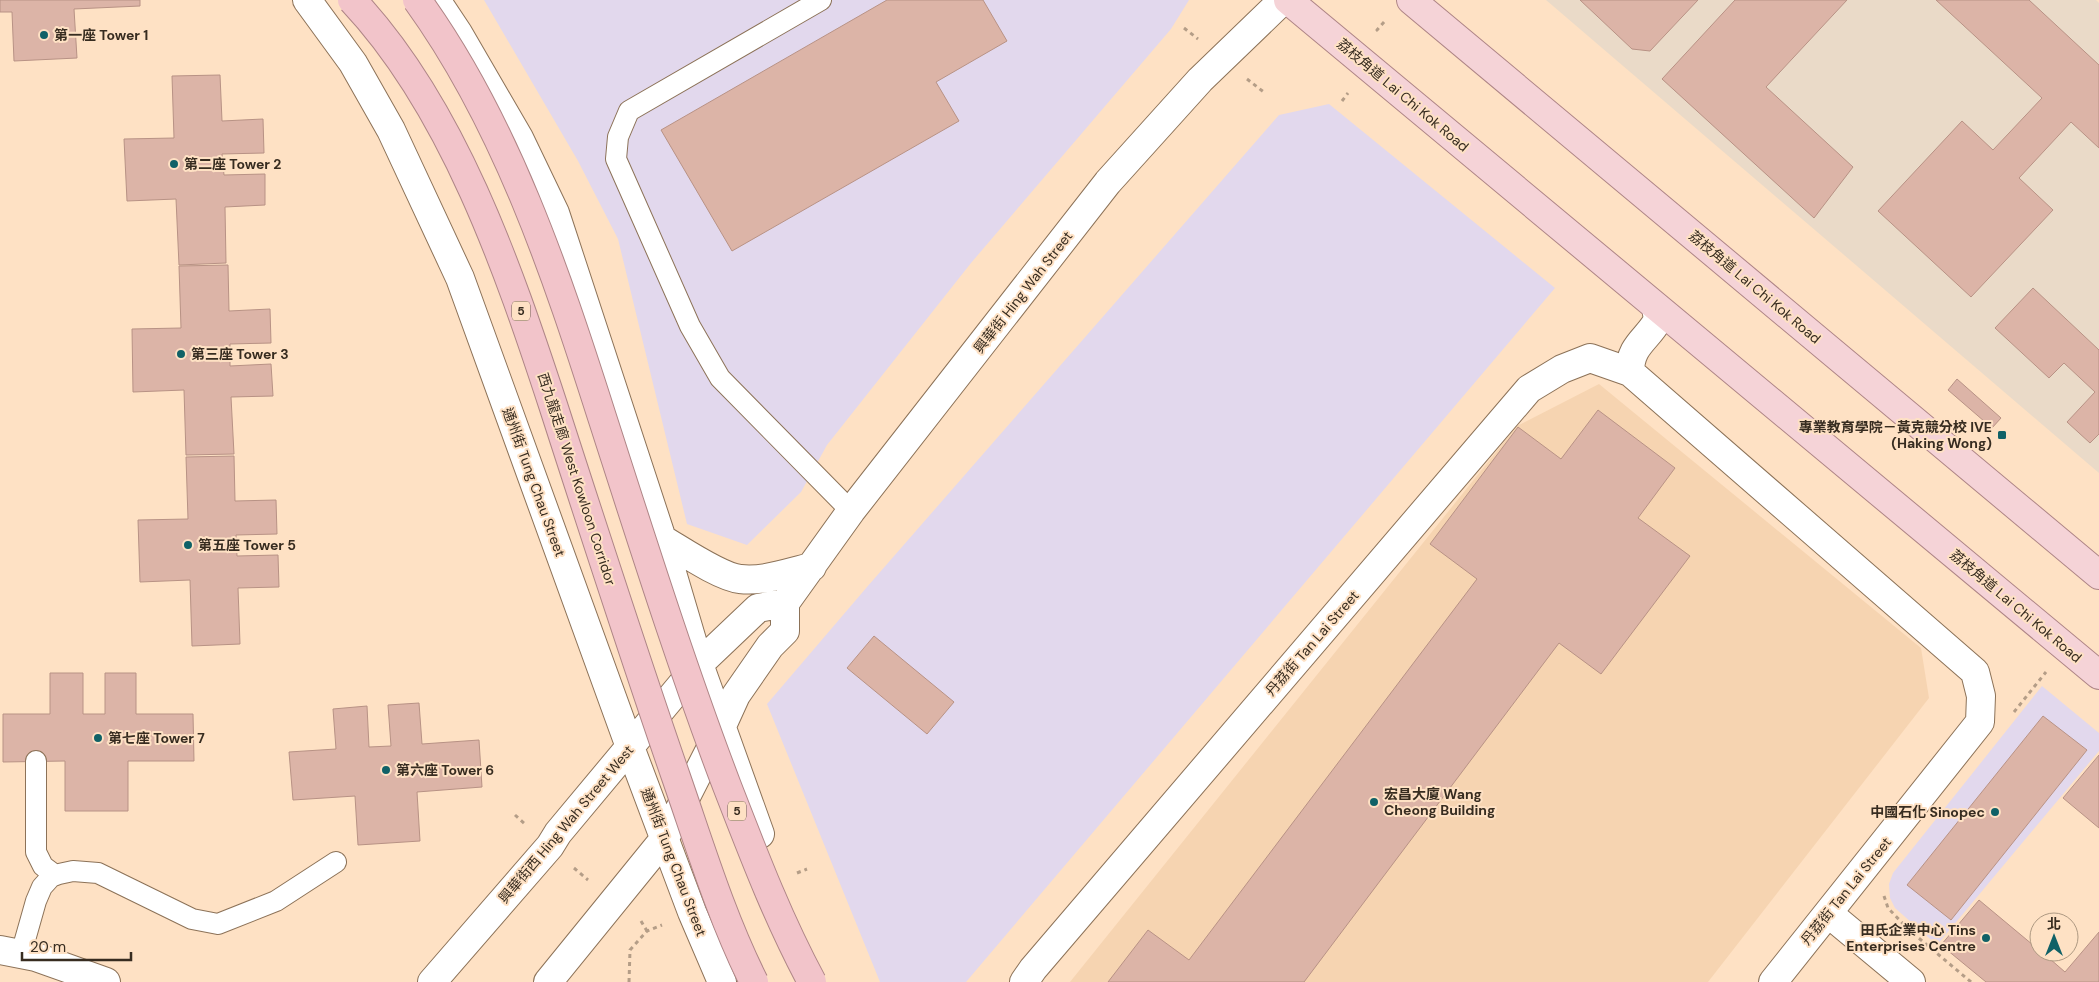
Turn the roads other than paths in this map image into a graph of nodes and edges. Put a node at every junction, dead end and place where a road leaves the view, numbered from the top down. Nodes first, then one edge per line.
1 (307, 0) edge
2 (352, 0) edge
3 (416, 0) edge
4 (436, 0) edge
5 (820, 0) edge
6 (1283, 0) edge
7 (1288, 0) edge
8 (1411, 0) edge
9 (1656, 307) junction
10 (1630, 372) junction
11 (851, 512) junction
12 (662, 539) junction
13 (812, 566) junction
14 (2099, 575) edge
15 (785, 603) junction
16 (699, 664) junction
17 (2099, 675) edge
18 (721, 728) junction
19 (630, 747) junction
20 (36, 761) dead end
21 (665, 838) junction
22 (336, 862) dead end
23 (55, 875) junction
24 (1828, 913) junction
25 (11, 952) edge
26 (106, 982) edge
27 (432, 982) edge
28 (548, 982) edge
29 (722, 982) edge
30 (754, 982) edge
31 (812, 982) edge
32 (825, 982) edge
33 (1024, 982) edge
34 (1773, 982) edge
35 (1911, 982) edge

1 - 19 street, 通州街 Tung Chau Street
2 - 30 highway, 西九龍走廊 West Kowloon Corridor / 5, bridge
3 - 31 highway, 5, bridge
4 - 12 street
5 - 11 lane
6 - 11 street, 興華街 Hing Wah Street
7 - 9 main road, 荔枝角道 Lai Chi Kok Road
8 - 14 main road, 荔枝角道 Lai Chi Kok Road
9 - 10 street
9 - 17 main road, 荔枝角道 Lai Chi Kok Road
10 - 24 street, 丹荔街 Tan Lai Street
10 - 33 street, 丹荔街 Tan Lai Street
11 - 13 street, 興華街 Hing Wah Street
12 - 13 street
12 - 16 street
13 - 15 street, 興華街 Hing Wah Street
15 - 16 street
15 - 18 street
16 - 18 street
16 - 19 street, 興華街西 Hing Wah Street West
18 - 21 street
18 - 32 street
19 - 21 street, 通州街 Tung Chau Street
19 - 27 street, 興華街西 Hing Wah Street West
20 - 23 lane
21 - 28 street
21 - 29 street, 通州街 Tung Chau Street
22 - 23 lane
23 - 25 lane
24 - 34 street, 丹荔街 Tan Lai Street
24 - 35 street
25 - 26 street

